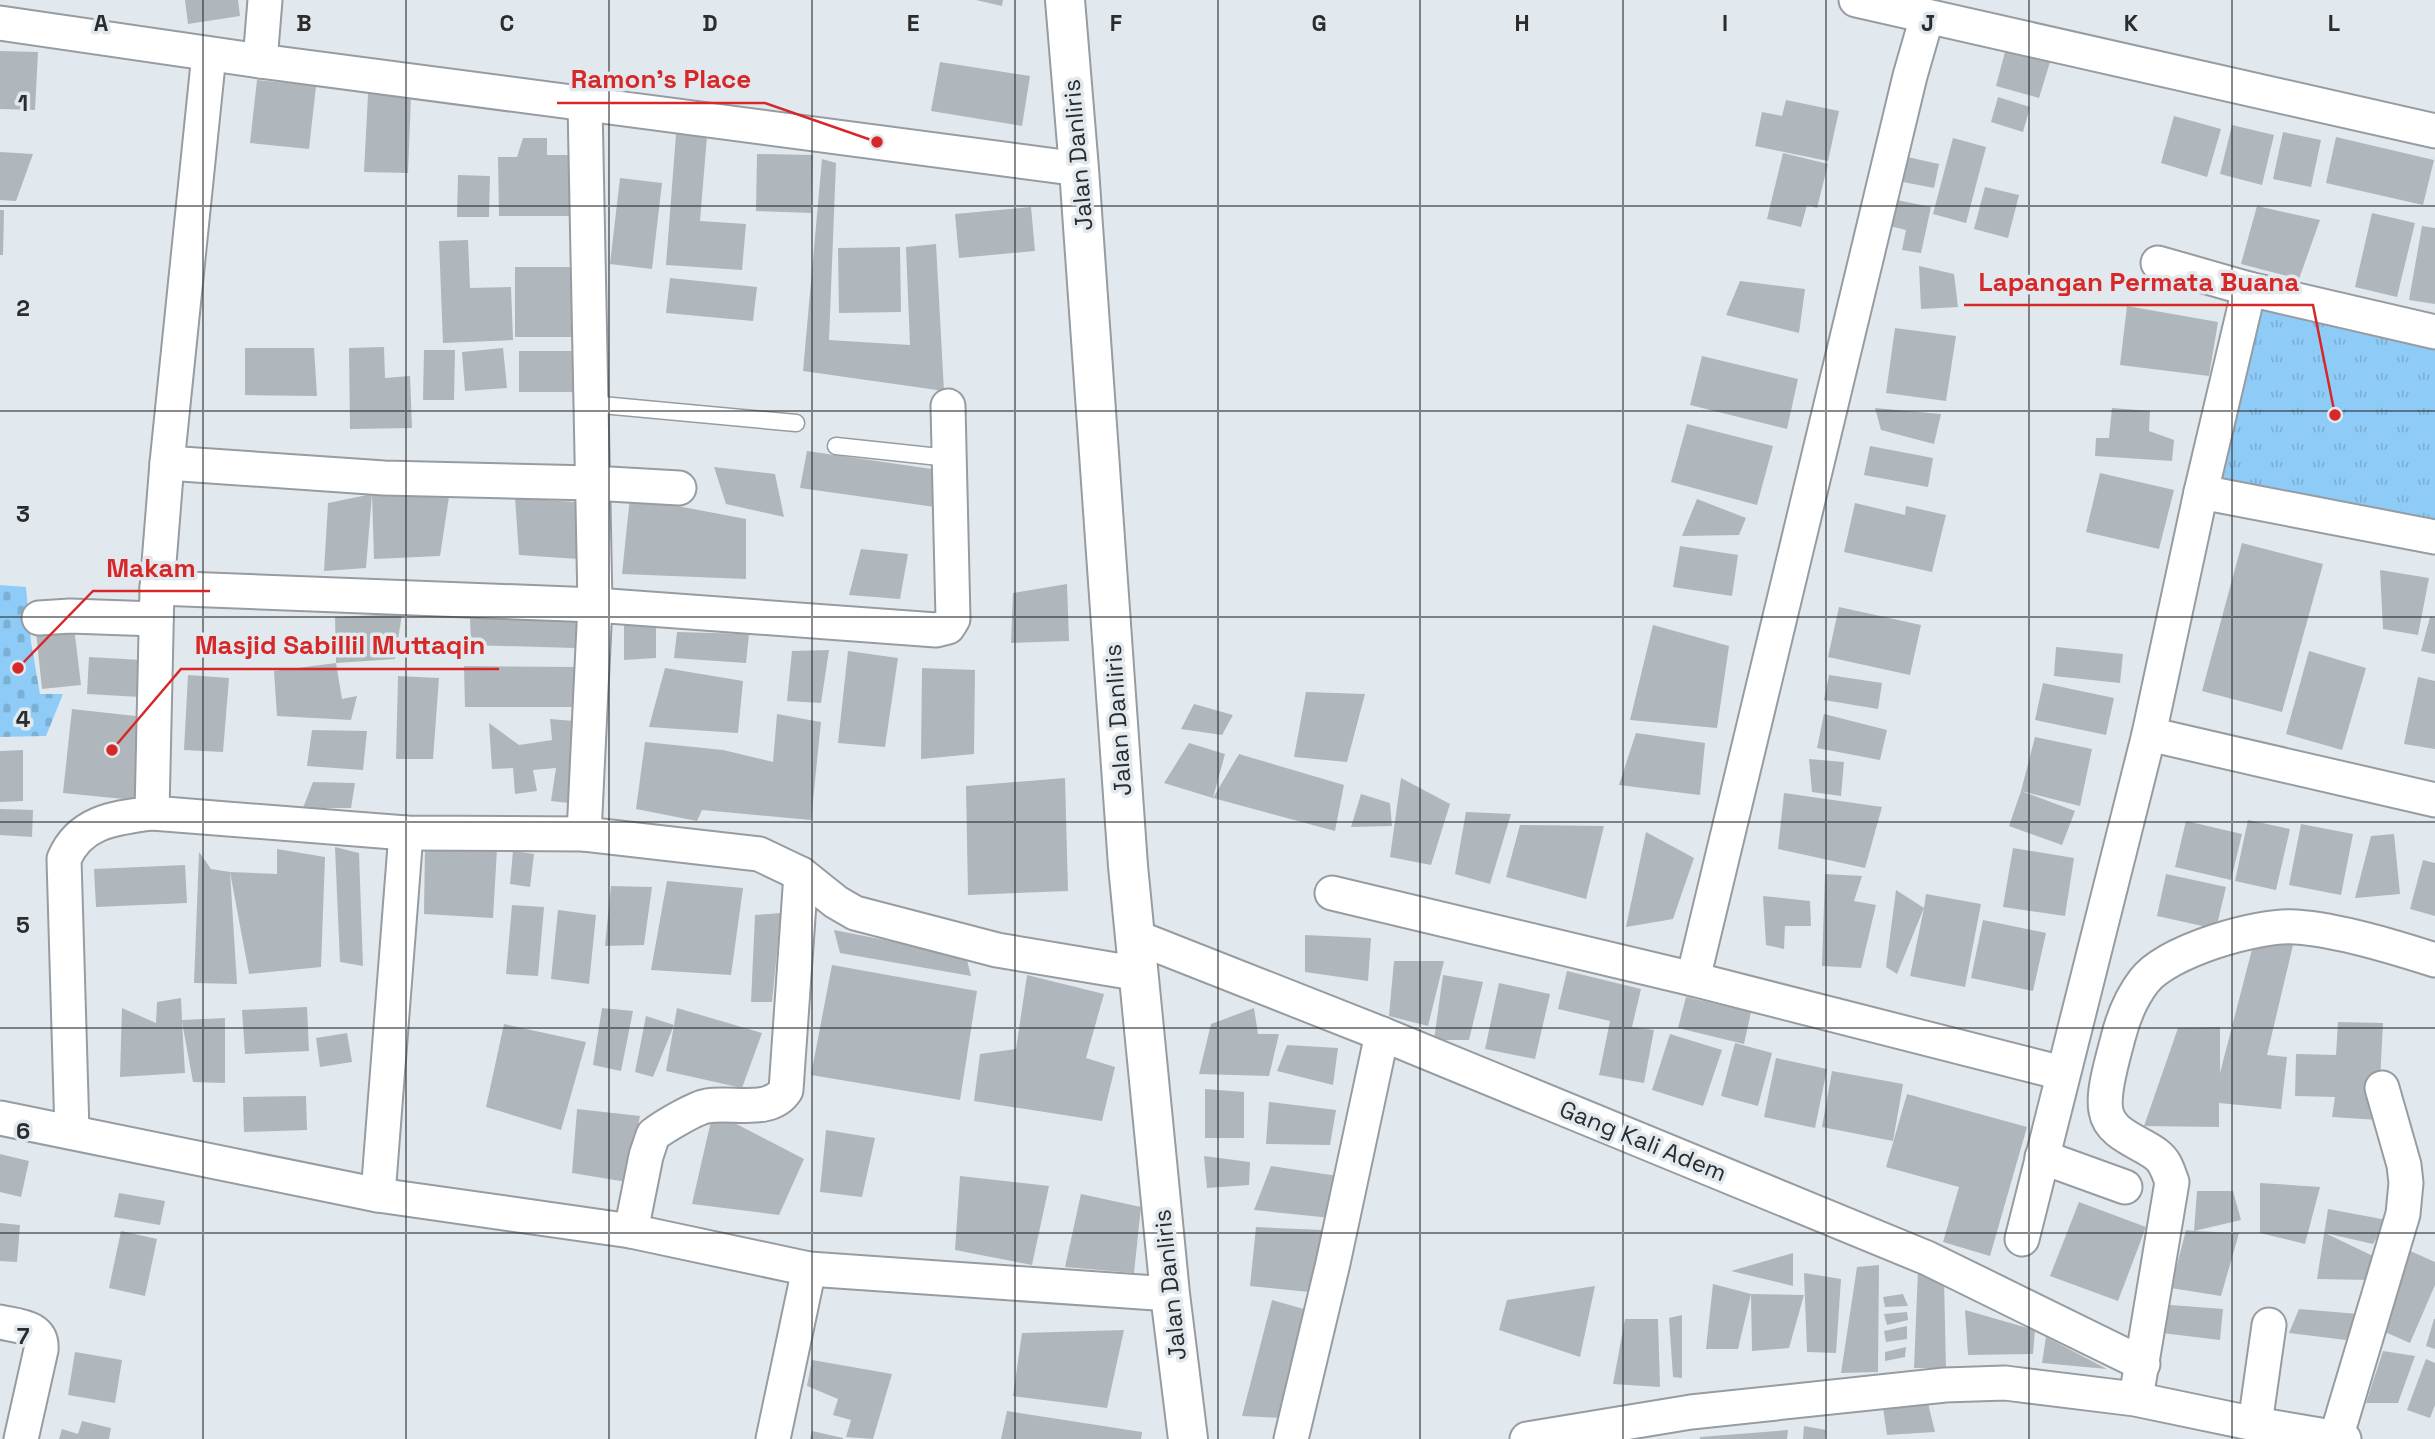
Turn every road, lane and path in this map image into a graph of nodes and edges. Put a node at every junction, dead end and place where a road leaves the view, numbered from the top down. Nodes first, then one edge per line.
1 (265, 0) edge
2 (1065, 0) edge
3 (1856, 0) edge
4 (1927, 17) junction
5 (0, 23) edge
6 (209, 54) junction
7 (260, 61) junction
8 (585, 104) junction
9 (2435, 131) edge
10 (1079, 169) junction
11 (2158, 263) dead end
12 (2249, 289) junction
13 (2435, 332) edge
14 (591, 404) junction
15 (948, 406) dead end
16 (796, 424) dead end
17 (836, 446) dead end
18 (949, 458) junction
19 (167, 463) junction
20 (592, 483) junction
21 (679, 488) dead end
22 (2200, 492) junction
23 (2435, 537) edge
24 (156, 604) junction
25 (595, 605) junction
26 (39, 618) dead end
27 (2149, 734) junction
28 (2435, 800) edge
29 (152, 813) junction
30 (406, 833) junction
31 (584, 834) junction
32 (801, 874) junction
33 (1332, 893) dead end
34 (1138, 956) junction
35 (2435, 960) edge
36 (1693, 979) junction
37 (1382, 1034) junction
38 (2062, 1073) junction
39 (2382, 1088) dead end
40 (0, 1118) edge
41 (72, 1132) junction
42 (2042, 1157) junction
43 (2125, 1187) dead end
44 (378, 1195) junction
45 (631, 1231) junction
46 (2022, 1239) dead end
47 (809, 1269) junction
48 (1170, 1294) junction
49 (0, 1322) edge
50 (2269, 1325) dead end
51 (2143, 1364) junction
52 (2135, 1399) junction
53 (2255, 1424) junction
54 (2216, 1427) edge
55 (2340, 1438) edge
56 (21, 1439) edge
57 (773, 1439) edge
58 (1188, 1439) edge
59 (1291, 1439) edge
60 (1527, 1439) edge

1 - 7 street
2 - 10 street, Jalan Danliris
3 - 4 street
4 - 9 street
4 - 36 street
5 - 6 street
6 - 7 street
6 - 19 street
7 - 8 street
8 - 10 street
8 - 14 street
10 - 34 street, Jalan Danliris
11 - 12 street
12 - 13 street
12 - 22 street
14 - 16 lane
14 - 20 street
15 - 18 street
17 - 18 lane
18 - 25 street
19 - 20 street
19 - 24 street
20 - 21 street
20 - 25 street
22 - 23 street
22 - 27 street
24 - 25 street
24 - 26 street
24 - 29 street
25 - 31 street
27 - 28 street
27 - 38 street
29 - 30 street, Gang Kali Adem
29 - 41 street, Gang Kali Adem
30 - 31 street, Gang Kali Adem
30 - 44 street
31 - 32 street, Gang Kali Adem
32 - 34 street, Gang Kali Adem
32 - 45 street
33 - 36 street
34 - 37 street, Gang Kali Adem
34 - 48 street, Jalan Danliris
35 - 51 street
36 - 38 street
37 - 51 street, Gang Kali Adem
37 - 59 street
38 - 42 street
39 - 55 street
40 - 41 street
41 - 44 street
42 - 43 street
42 - 46 street
44 - 45 street
45 - 47 street
47 - 48 street
47 - 57 street
48 - 58 street, Jalan Danliris
49 - 56 street
50 - 53 street
51 - 52 street
52 - 54 street
52 - 60 street
53 - 54 street
53 - 55 street

